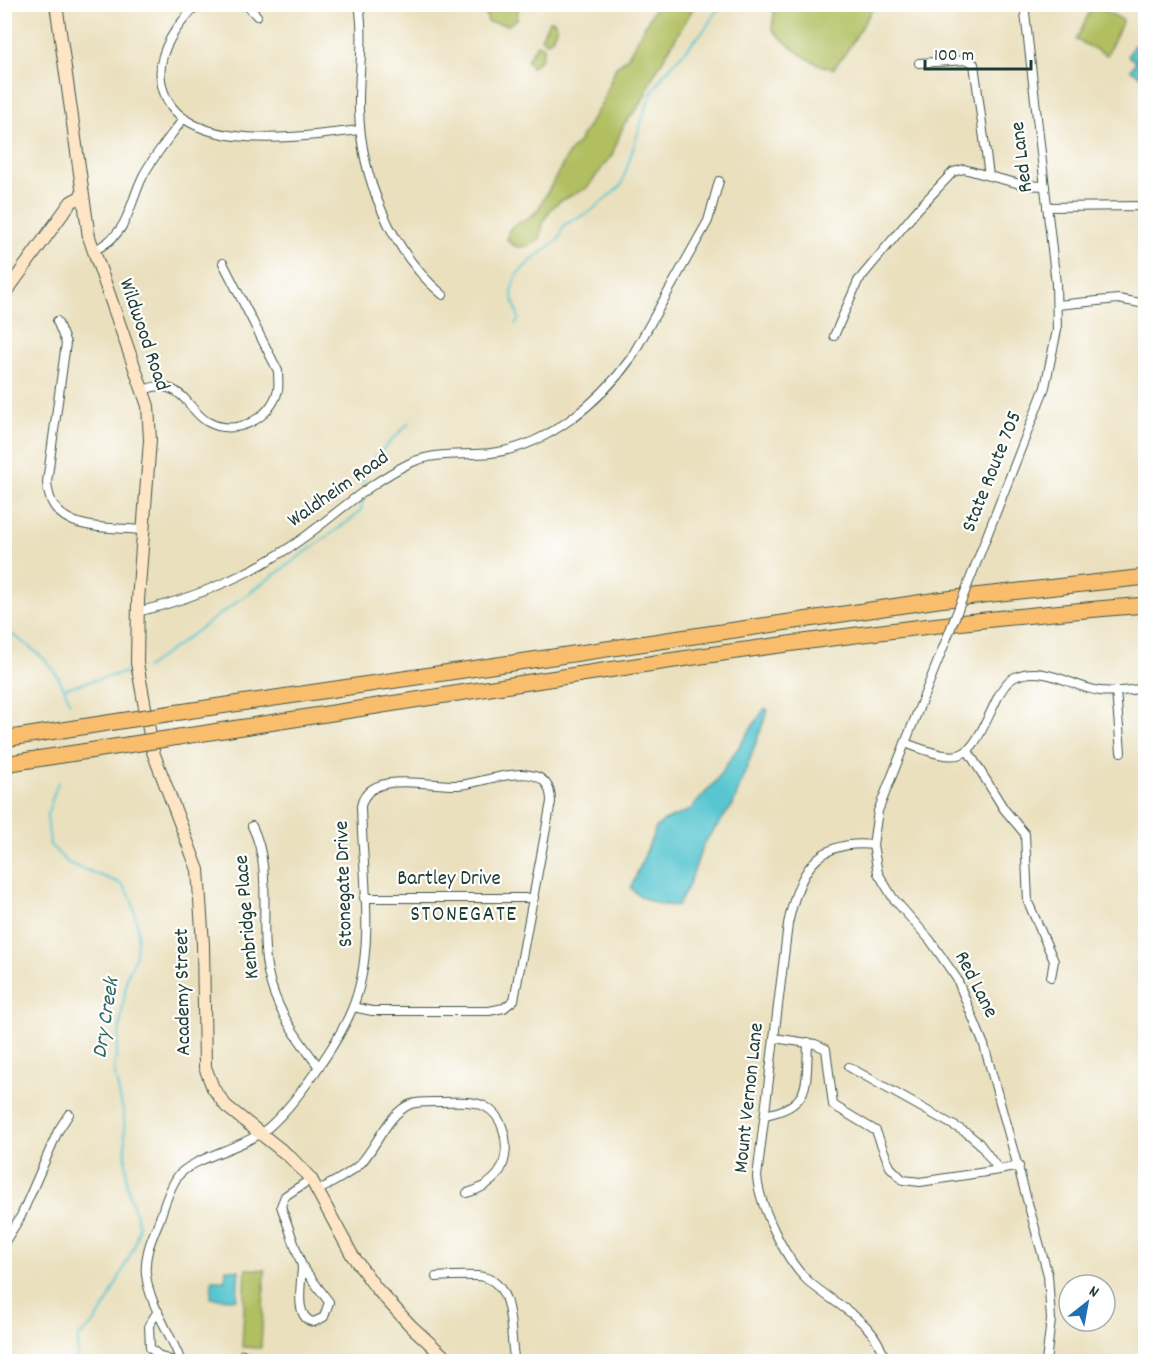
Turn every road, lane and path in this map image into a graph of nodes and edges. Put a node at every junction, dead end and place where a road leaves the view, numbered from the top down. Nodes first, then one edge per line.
1 (56, 4) edge
2 (198, 4) edge
3 (246, 4) edge
4 (359, 4) edge
5 (1024, 4) edge
6 (257, 16) dead end
7 (919, 63) dead end
8 (184, 118) junction
9 (360, 130) junction
10 (989, 176) junction
11 (719, 181) dead end
12 (1045, 186) junction
13 (82, 196) junction
14 (1146, 206) edge
15 (1047, 207) junction
16 (93, 251) junction
17 (223, 263) dead end
18 (4, 295) edge
19 (442, 295) dead end
20 (1146, 304) edge
21 (1057, 305) junction
22 (57, 321) dead end
23 (834, 336) dead end
24 (144, 390) junction
25 (143, 530) junction
26 (1146, 577) edge
27 (1146, 604) edge
28 (137, 612) junction
29 (943, 648) joint
30 (1146, 688) edge
31 (1116, 691) junction
32 (4, 739) edge
33 (905, 743) junction
34 (968, 751) junction
35 (153, 752) joint
36 (1121, 752) dead end
37 (4, 764) edge
38 (252, 826) dead end
39 (873, 845) junction
40 (364, 898) junction
41 (534, 898) junction
42 (1051, 977) dead end
43 (353, 1007) junction
44 (774, 1038) junction
45 (808, 1042) junction
46 (318, 1065) junction
47 (849, 1067) dead end
48 (69, 1114) dead end
49 (765, 1114) junction
50 (260, 1134) junction
51 (1019, 1166) junction
52 (999, 1170) junction
53 (311, 1179) junction
54 (319, 1190) junction
55 (467, 1193) dead end
56 (4, 1243) edge
57 (302, 1266) junction
58 (436, 1276) dead end
59 (158, 1311) junction
60 (435, 1350) junction
61 (179, 1362) edge
62 (427, 1362) edge
63 (450, 1362) edge
64 (515, 1362) edge
65 (885, 1362) edge
66 (1046, 1362) edge

1 - 13 street, Wildwood Road
2 - 8 street
3 - 6 street
4 - 9 street
5 - 12 street, Red Lane
7 - 10 street
8 - 9 street
8 - 16 street
9 - 19 street
10 - 12 street
10 - 23 street
11 - 28 street, Waldheim Road
12 - 15 street, Red Lane
13 - 16 street, Wildwood Road
13 - 18 street
14 - 15 street
15 - 21 street, Red Lane
16 - 24 street, Wildwood Road
17 - 24 street
20 - 21 street
21 - 29 street, State Route 705, bridge
22 - 25 street
24 - 25 street, Wildwood Road
25 - 28 street, Wildwood Road
26 - 32 highway, bridge
27 - 37 highway, bridge
28 - 35 street, Wildwood Road
29 - 33 street, Red Lane
30 - 31 street
31 - 34 street
31 - 36 street
33 - 34 street
33 - 39 street, Red Lane
34 - 42 street
35 - 50 street, Academy Street
38 - 46 street, Kenbridge Place
39 - 44 street, Mount Vernon Lane
39 - 51 street, Red Lane
40 - 41 street, Bartley Drive
40 - 41 street, Stonegate Drive
40 - 43 street, Stonegate Drive
41 - 43 street, Stonegate Drive
43 - 46 street, Stonegate Drive
44 - 45 street
44 - 49 street, Mount Vernon Lane
45 - 49 street
45 - 52 street
46 - 50 street, Stonegate Drive
47 - 52 street
48 - 56 street
49 - 65 street, Mount Vernon Lane
50 - 53 street, Academy Street
50 - 59 street, Stonegate Drive
51 - 52 street
51 - 66 street, Red Lane
53 - 54 street, Academy Street
53 - 57 street
54 - 55 street
54 - 60 street, Academy Street
57 - 57 street
58 - 64 street
59 - 61 street, Stonegate Drive
59 - 61 street
60 - 62 street
60 - 63 street, Academy Street

